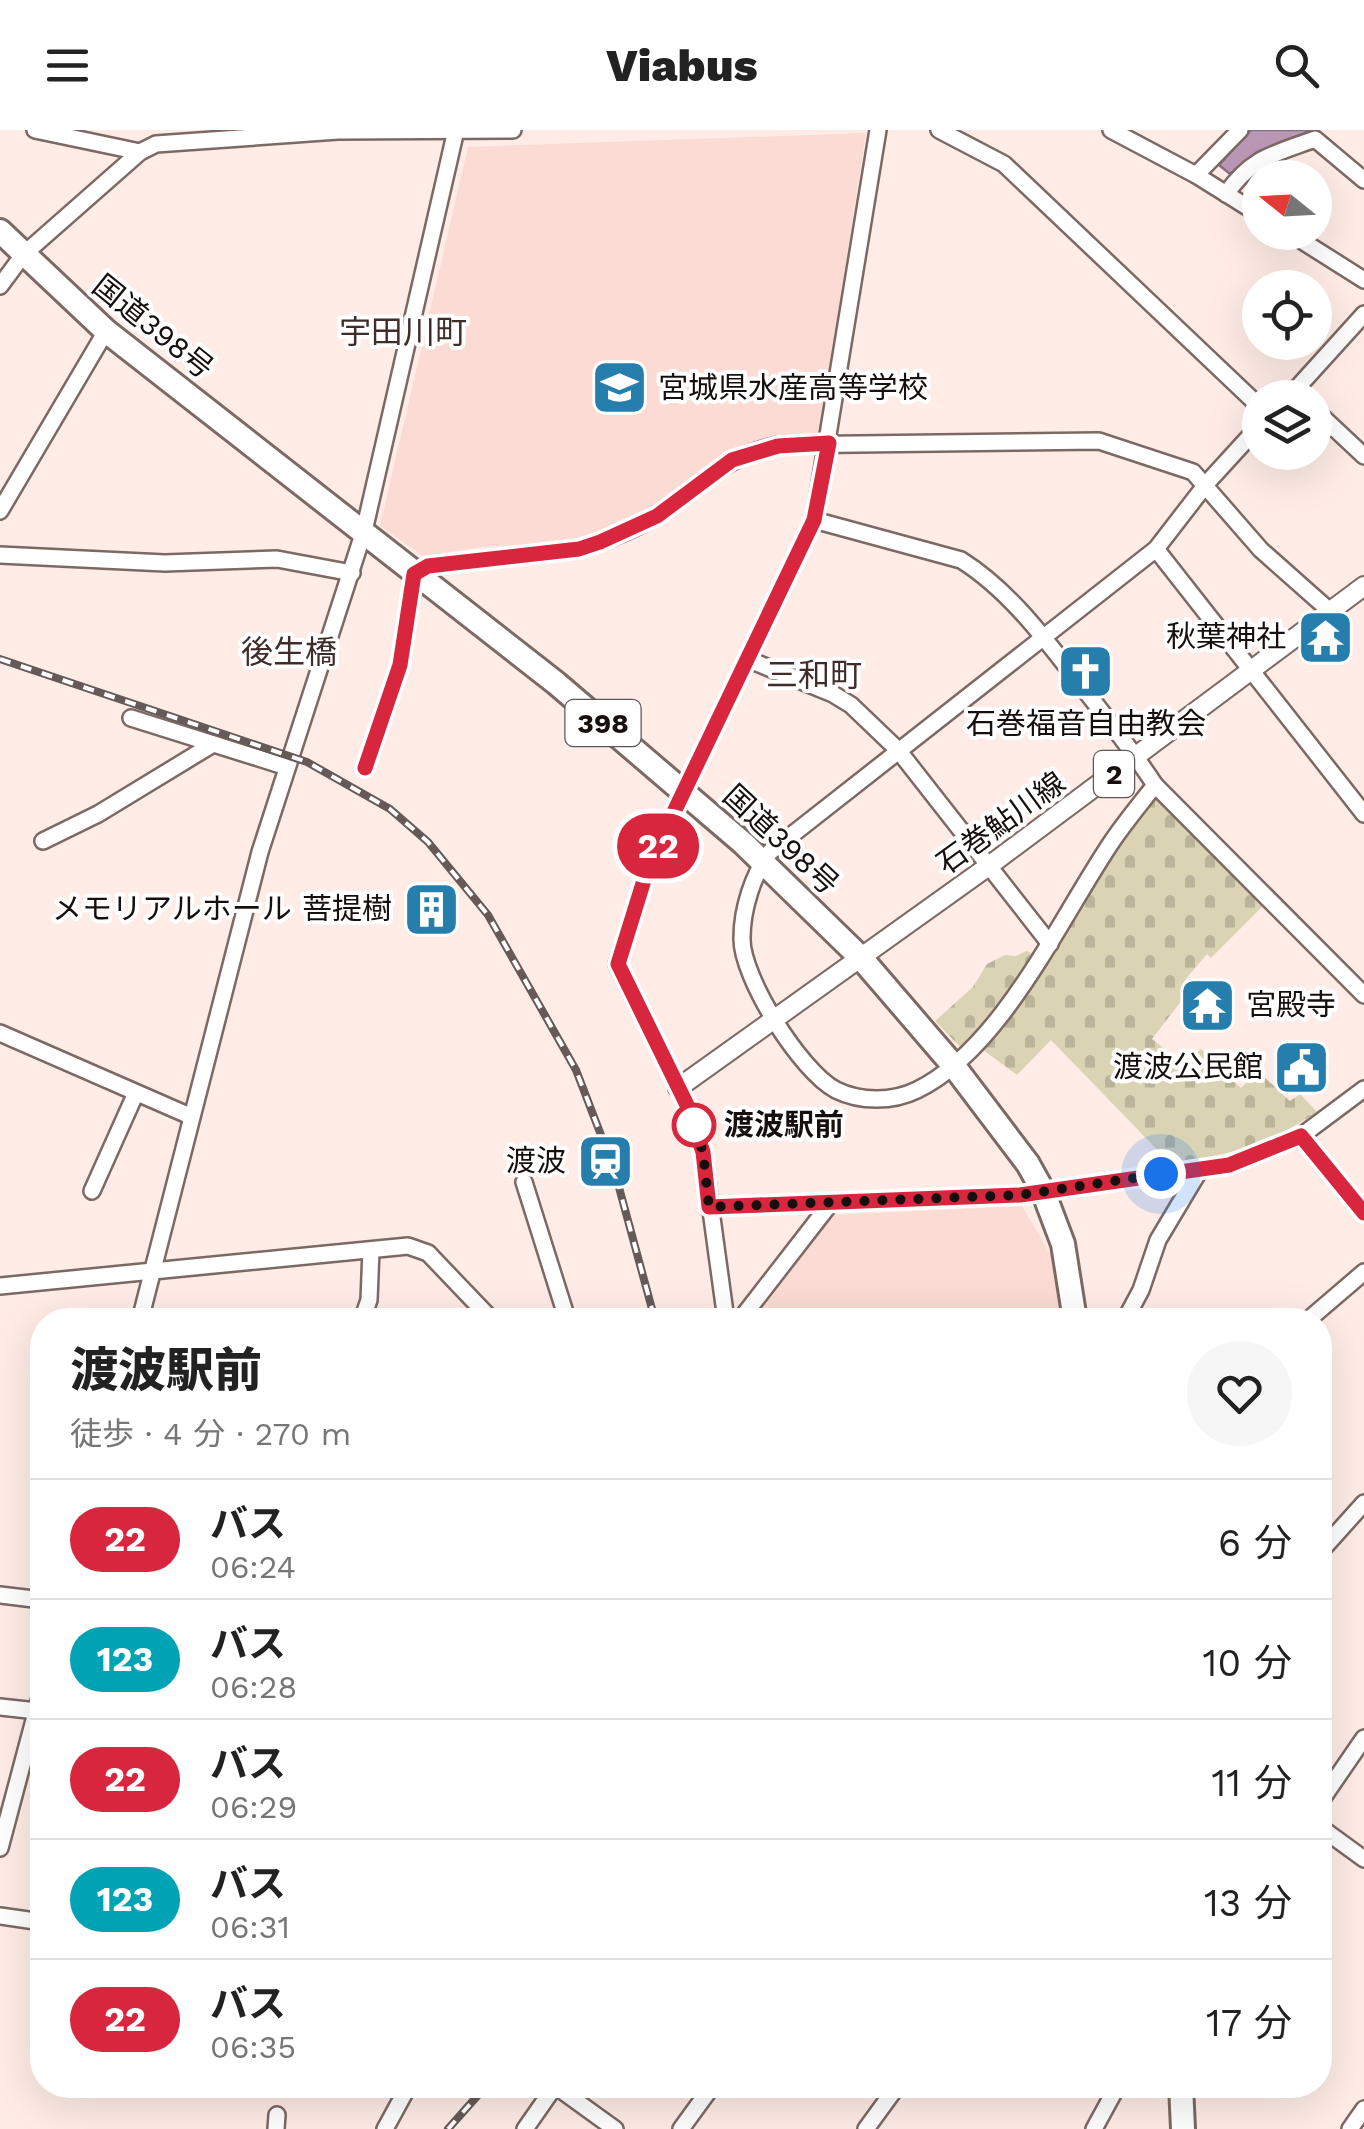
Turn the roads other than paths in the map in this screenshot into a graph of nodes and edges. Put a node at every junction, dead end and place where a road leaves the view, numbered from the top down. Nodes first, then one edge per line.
1 (35, 130) edge
2 (337, 130) edge
3 (456, 130) edge
4 (514, 130) edge
5 (878, 130) edge
6 (939, 130) edge
7 (1111, 130) edge
8 (1240, 130) edge
9 (140, 152) junction
10 (1196, 176) junction
11 (1364, 180) edge
12 (1226, 194) junction
13 (1242, 204) edge
14 (0, 232) edge
15 (1316, 250) edge
16 (23, 255) junction
17 (1364, 280) edge
18 (0, 286) edge
19 (1364, 314) edge
20 (106, 331) junction
21 (1308, 380) edge
22 (1242, 391) edge
23 (1332, 426) edge
24 (829, 443) junction
25 (1242, 444) edge
26 (1364, 456) edge
27 (1206, 483) junction
28 (0, 511) edge
29 (814, 520) junction
30 (364, 531) junction
31 (1156, 549) junction
32 (0, 555) edge
33 (352, 573) junction
34 (414, 574) junction
35 (1364, 586) edge
36 (1331, 612) junction
37 (1044, 638) junction
38 (747, 659) junction
39 (1250, 673) junction
40 (131, 718) dead end
41 (214, 744) junction
42 (898, 750) junction
43 (1137, 756) junction
44 (287, 767) junction
45 (365, 768) dead end
46 (1155, 785) junction
47 (686, 793) junction
48 (1364, 814) edge
49 (43, 842) dead end
50 (762, 862) junction
51 (990, 866) junction
52 (1050, 944) junction
53 (861, 958) junction
54 (1364, 994) edge
55 (776, 1019) junction
56 (0, 1033) edge
57 (952, 1065) junction
58 (678, 1088) junction
59 (1364, 1090) edge
60 (135, 1094) junction
61 (190, 1116) junction
62 (1301, 1136) junction
63 (1200, 1168) junction
64 (524, 1182) dead end
65 (92, 1191) dead end
66 (1043, 1191) junction
67 (830, 1204) junction
68 (709, 1207) junction
69 (1364, 1213) edge
70 (371, 1250) junction
71 (153, 1269) junction
72 (1364, 1272) edge
73 (0, 1286) edge
74 (143, 1308) edge
75 (366, 1308) edge
76 (480, 1308) edge
77 (564, 1308) edge
78 (724, 1308) edge
79 (749, 1308) edge
80 (1073, 1308) edge
81 (1131, 1308) edge
82 (1322, 1308) edge
83 (1364, 1503) edge
84 (1332, 1539) edge
85 (1, 1595) edge
86 (30, 1599) edge
87 (0, 1615) edge
88 (0, 1707) edge
89 (30, 1709) edge
90 (30, 1736) edge
91 (1364, 1738) edge
92 (1332, 1785) edge
93 (1332, 1836) edge
94 (0, 1848) edge
95 (1364, 1859) edge
96 (0, 1916) edge
97 (30, 1920) edge
98 (402, 2098) edge
99 (546, 2098) edge
100 (571, 2098) edge
101 (704, 2098) edge
102 (889, 2098) edge
103 (1111, 2098) edge
104 (1181, 2098) edge
105 (1364, 2108) edge
106 (385, 2129) edge
107 (525, 2129) edge
108 (615, 2129) edge
109 (681, 2129) edge
110 (866, 2129) edge
111 (1094, 2129) edge
112 (1183, 2129) edge
113 (1350, 2129) edge

1 - 9 street
2 - 3 street
2 - 9 street
3 - 4 street
3 - 30 street
5 - 24 street
6 - 22 street
7 - 10 street
8 - 10 street
9 - 16 street
10 - 12 street
11 - 12 street
12 - 13 street
14 - 16 highway, 国道398号 / 398
15 - 17 street
16 - 18 street
16 - 20 highway, 国道398号 / 398
19 - 21 street
20 - 28 street
20 - 30 highway, 国道398号 / 398
23 - 26 street
24 - 27 street
24 - 29 street
24 - 34 street
25 - 27 street
27 - 31 street
27 - 36 street
29 - 37 street
29 - 38 street
30 - 33 street
30 - 34 highway, 国道398号 / 398
31 - 37 street
31 - 39 street
32 - 33 street
33 - 44 street
34 - 45 street
34 - 47 highway, 国道398号 / 398
35 - 36 main road, 石巻鮎川線 / 2
36 - 39 main road, 石巻鮎川線 / 2
37 - 42 street
37 - 43 street
38 - 42 street
38 - 47 street
39 - 43 main road, 石巻鮎川線 / 2
39 - 48 street
40 - 41 street
41 - 44 street
41 - 49 street
42 - 50 street
42 - 51 street
43 - 46 street
43 - 51 main road, 石巻鮎川線 / 2
44 - 61 street
46 - 52 street
46 - 54 street
47 - 50 highway, 国道398号 / 398
47 - 58 street
50 - 53 highway, 国道398号 / 398
50 - 55 street
51 - 52 street
51 - 53 main road, 石巻鮎川線 / 2
52 - 57 street
53 - 55 main road, 石巻鮎川線
53 - 57 highway, 国道398号 / 398
55 - 57 street
55 - 58 main road, 石巻鮎川線
56 - 60 street
57 - 66 highway, 国道398号 / 398
58 - 68 street
59 - 62 street
60 - 61 street
60 - 65 street
61 - 71 street
62 - 63 street
62 - 69 street
63 - 66 street
63 - 81 street
64 - 77 street
66 - 67 street
66 - 80 highway, 国道398号 / 398
67 - 68 street
67 - 79 street
68 - 78 street
70 - 71 street
70 - 75 street
70 - 76 street
71 - 73 street
71 - 74 street
72 - 82 street
83 - 84 street
85 - 86 street
85 - 87 street
88 - 89 street
90 - 94 street
91 - 92 street
93 - 95 street
96 - 97 street
98 - 106 street
99 - 107 street
100 - 108 street
101 - 109 street
102 - 110 street
103 - 111 street
104 - 112 highway
105 - 113 street

